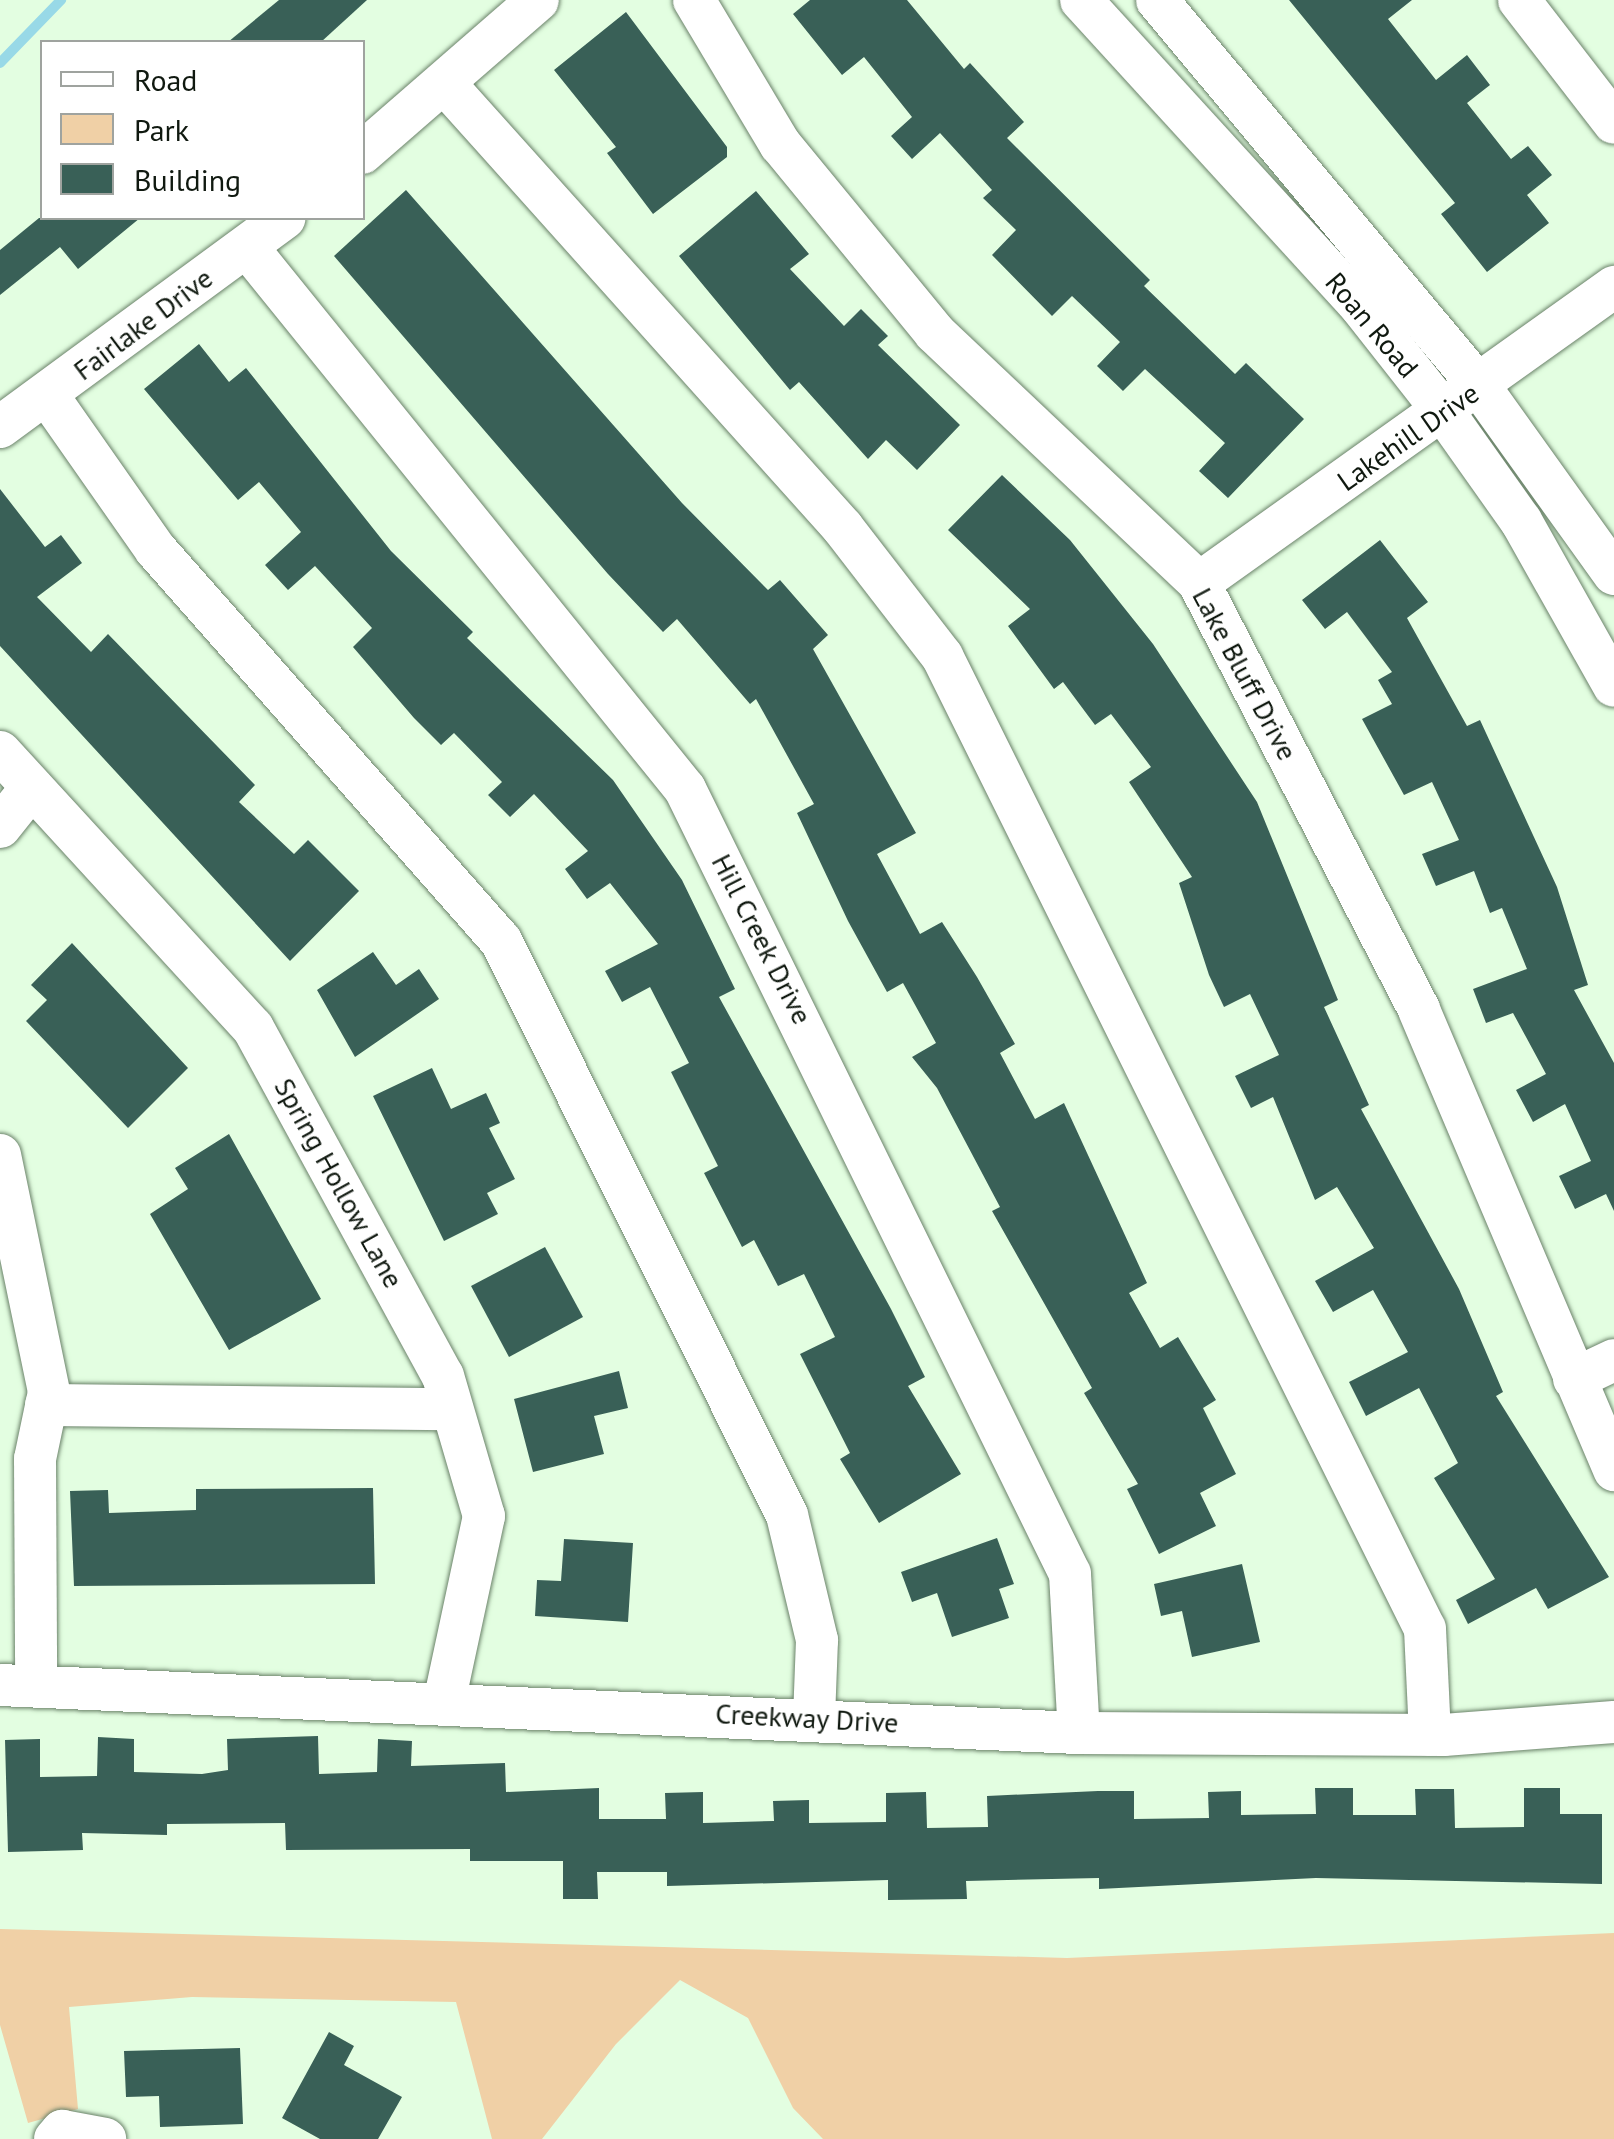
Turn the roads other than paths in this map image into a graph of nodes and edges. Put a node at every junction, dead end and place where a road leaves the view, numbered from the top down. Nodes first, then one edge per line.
1 (538, 0) edge
2 (694, 0) edge
3 (1081, 0) edge
4 (1157, 0) edge
5 (1519, 0) edge
6 (446, 85) junction
7 (1614, 122) edge
8 (365, 151) edge
9 (281, 220) edge
10 (247, 247) junction
11 (1614, 287) edge
12 (1480, 387) junction
13 (48, 396) junction
14 (1444, 411) junction
15 (0, 427) edge
16 (1614, 574) edge
17 (1199, 583) junction
18 (1614, 686) edge
19 (0, 752) edge
20 (32, 788) junction
21 (0, 827) edge
22 (0, 1155) edge
23 (1614, 1360) edge
24 (1574, 1379) junction
25 (46, 1405) junction
26 (452, 1409) junction
27 (1614, 1470) edge
28 (18, 1686) edge
29 (445, 1698) junction
30 (814, 1719) junction
31 (1614, 1722) edge
32 (1078, 1733) junction
33 (1430, 1735) junction
34 (56, 2139) edge
35 (105, 2139) edge

1 - 6 street
2 - 17 street, Lake Bluff Drive
3 - 14 street, Roan Road
4 - 12 street, Roan Road
5 - 7 street
6 - 8 street
6 - 33 street
9 - 10 street, Fairlake Drive
10 - 13 street, Fairlake Drive
10 - 32 street, Hill Creek Drive
11 - 12 street, Lakehill Drive
12 - 14 street, Lakehill Drive
12 - 16 street, Roan Road
13 - 15 street, Fairlake Drive
13 - 30 street
14 - 17 street, Lakehill Drive
14 - 18 street, Roan Road
17 - 24 street, Lake Bluff Drive
19 - 20 street, Spring Hollow Lane
20 - 21 street
20 - 26 street, Spring Hollow Lane
22 - 25 street
23 - 24 street
24 - 27 street, Lake Bluff Drive
25 - 26 street
25 - 28 street
26 - 29 street, Spring Hollow Lane
28 - 29 street, Creekway Drive
29 - 30 street, Creekway Drive
30 - 32 street, Creekway Drive
31 - 33 street, Creekway Drive
32 - 33 street, Creekway Drive
34 - 35 street

